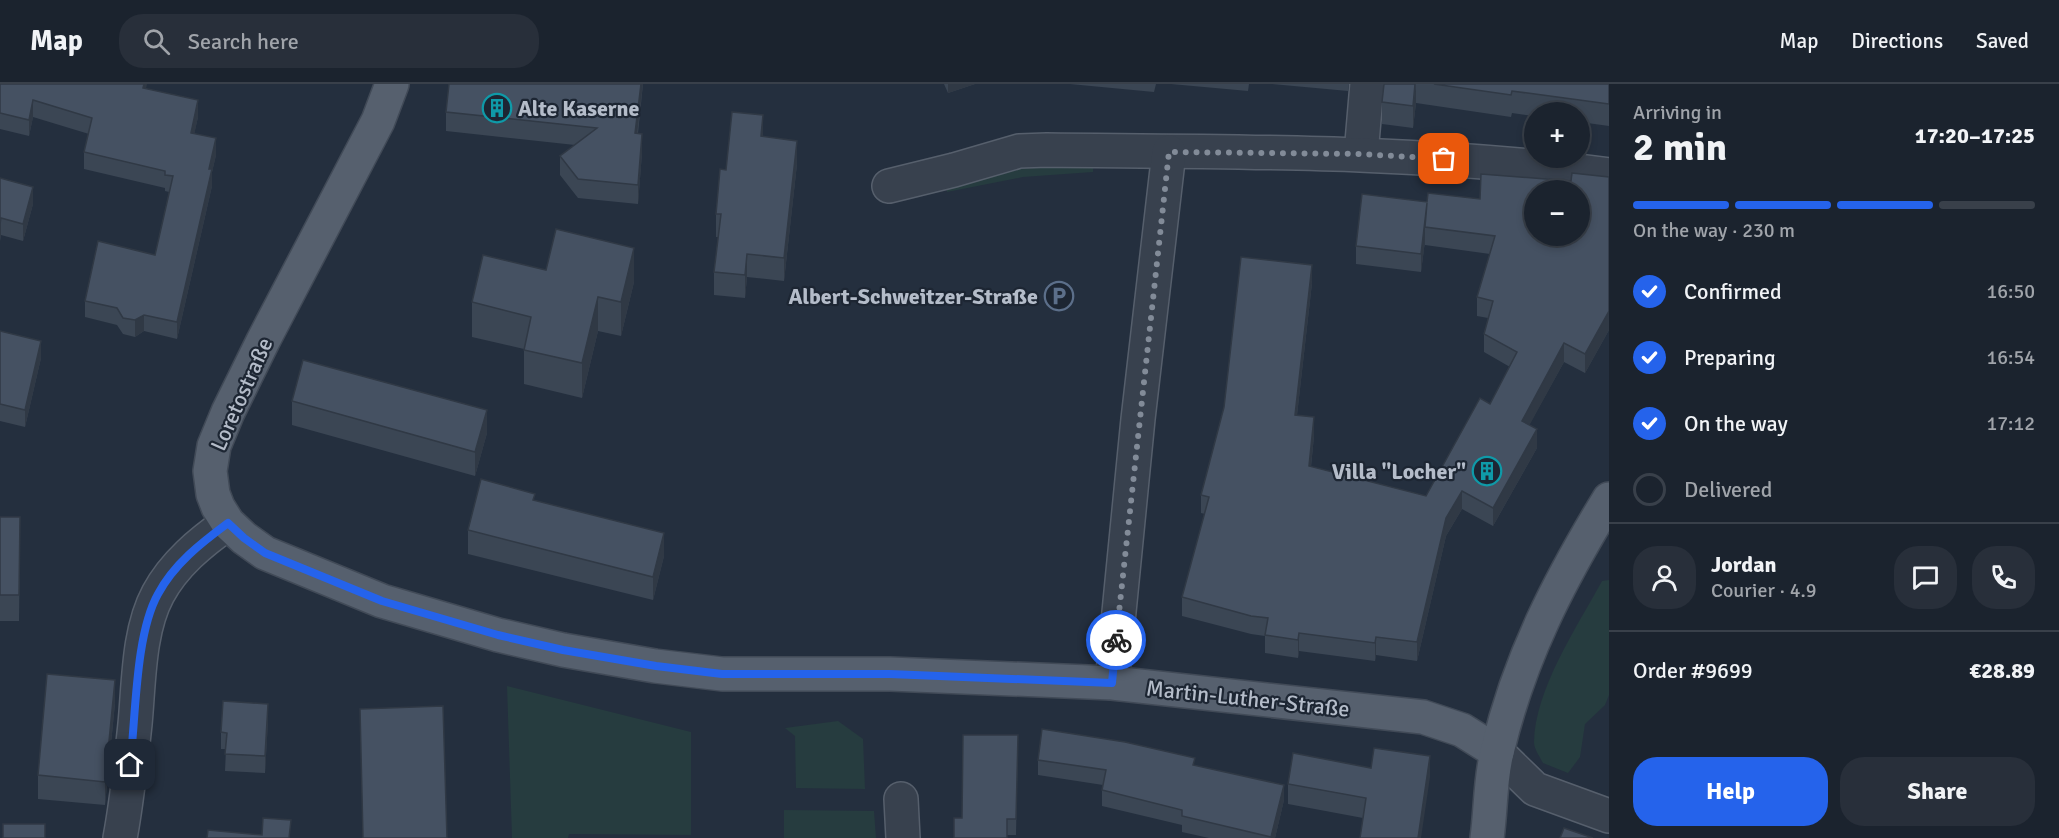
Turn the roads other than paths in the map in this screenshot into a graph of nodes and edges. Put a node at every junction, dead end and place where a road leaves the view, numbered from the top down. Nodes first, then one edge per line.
1 (392, 84) edge
2 (1367, 84) edge
3 (1169, 152) junction
4 (1361, 154) junction
5 (1609, 175) edge
6 (889, 186) dead end
7 (1609, 499) edge
8 (228, 523) junction
9 (1112, 683) junction
10 (1497, 752) junction
11 (901, 799) dead end
12 (1600, 812) edge
13 (120, 838) edge
14 (903, 838) edge
15 (1487, 838) edge

1 - 8 main road, Loretostraße
2 - 4 street
3 - 4 street
3 - 6 street
3 - 9 street
4 - 5 street
7 - 10 main road
8 - 9 main road, Martin-Luther-Straße
8 - 13 street
9 - 10 main road, Martin-Luther-Straße
10 - 12 street
10 - 15 main road
11 - 14 street

